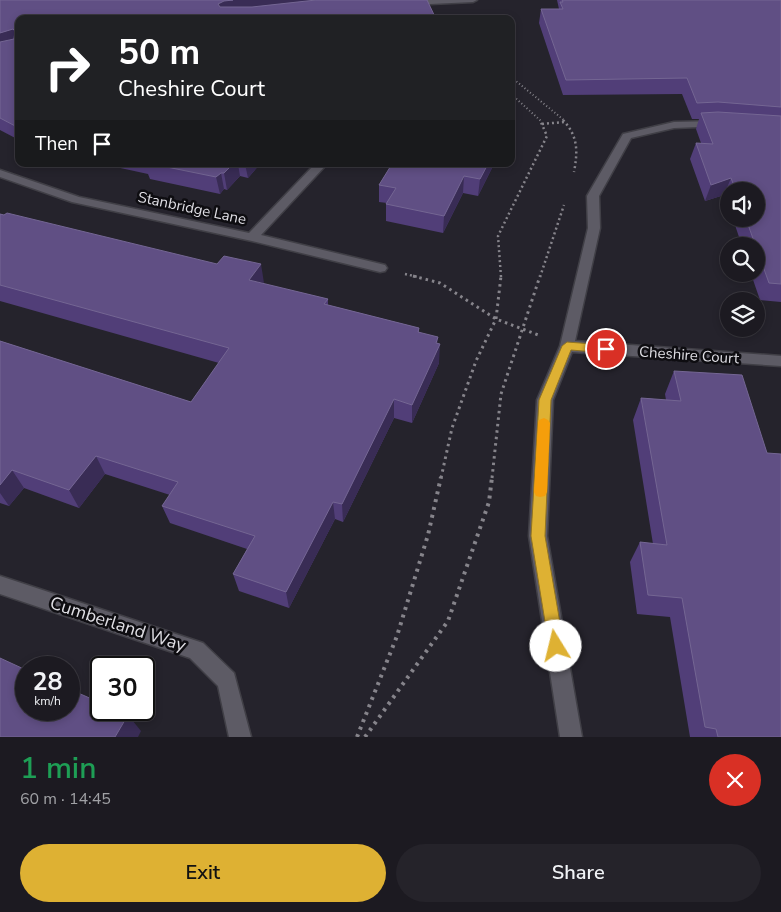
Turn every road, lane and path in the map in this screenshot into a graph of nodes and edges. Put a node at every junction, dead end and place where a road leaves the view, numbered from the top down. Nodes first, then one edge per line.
1 (474, 0) edge
2 (402, 3) edge
3 (515, 79) edge
4 (515, 97) edge
5 (564, 122) junction
6 (542, 124) junction
7 (732, 124) edge
8 (318, 167) edge
9 (0, 172) edge
10 (573, 177) dead end
11 (564, 204) dead end
12 (252, 237) junction
13 (380, 268) joint
14 (496, 319) junction
15 (522, 329) junction
16 (567, 346) junction
17 (781, 361) edge
18 (0, 585) edge
19 (240, 737) edge
20 (356, 737) edge
21 (365, 737) edge
22 (571, 737) edge

1 - 2 street
3 - 5 path
4 - 6 path
5 - 6 path
5 - 10 path
6 - 14 path
7 - 16 street
8 - 12 street
9 - 12 street, Stanbridge Lane
11 - 15 path
12 - 13 street, Stanbridge Lane
13 - 14 path
14 - 15 path
14 - 20 path
15 - 16 path
15 - 21 path
16 - 17 street, Cheshire Court
16 - 22 street
18 - 19 street, Cumberland Way

